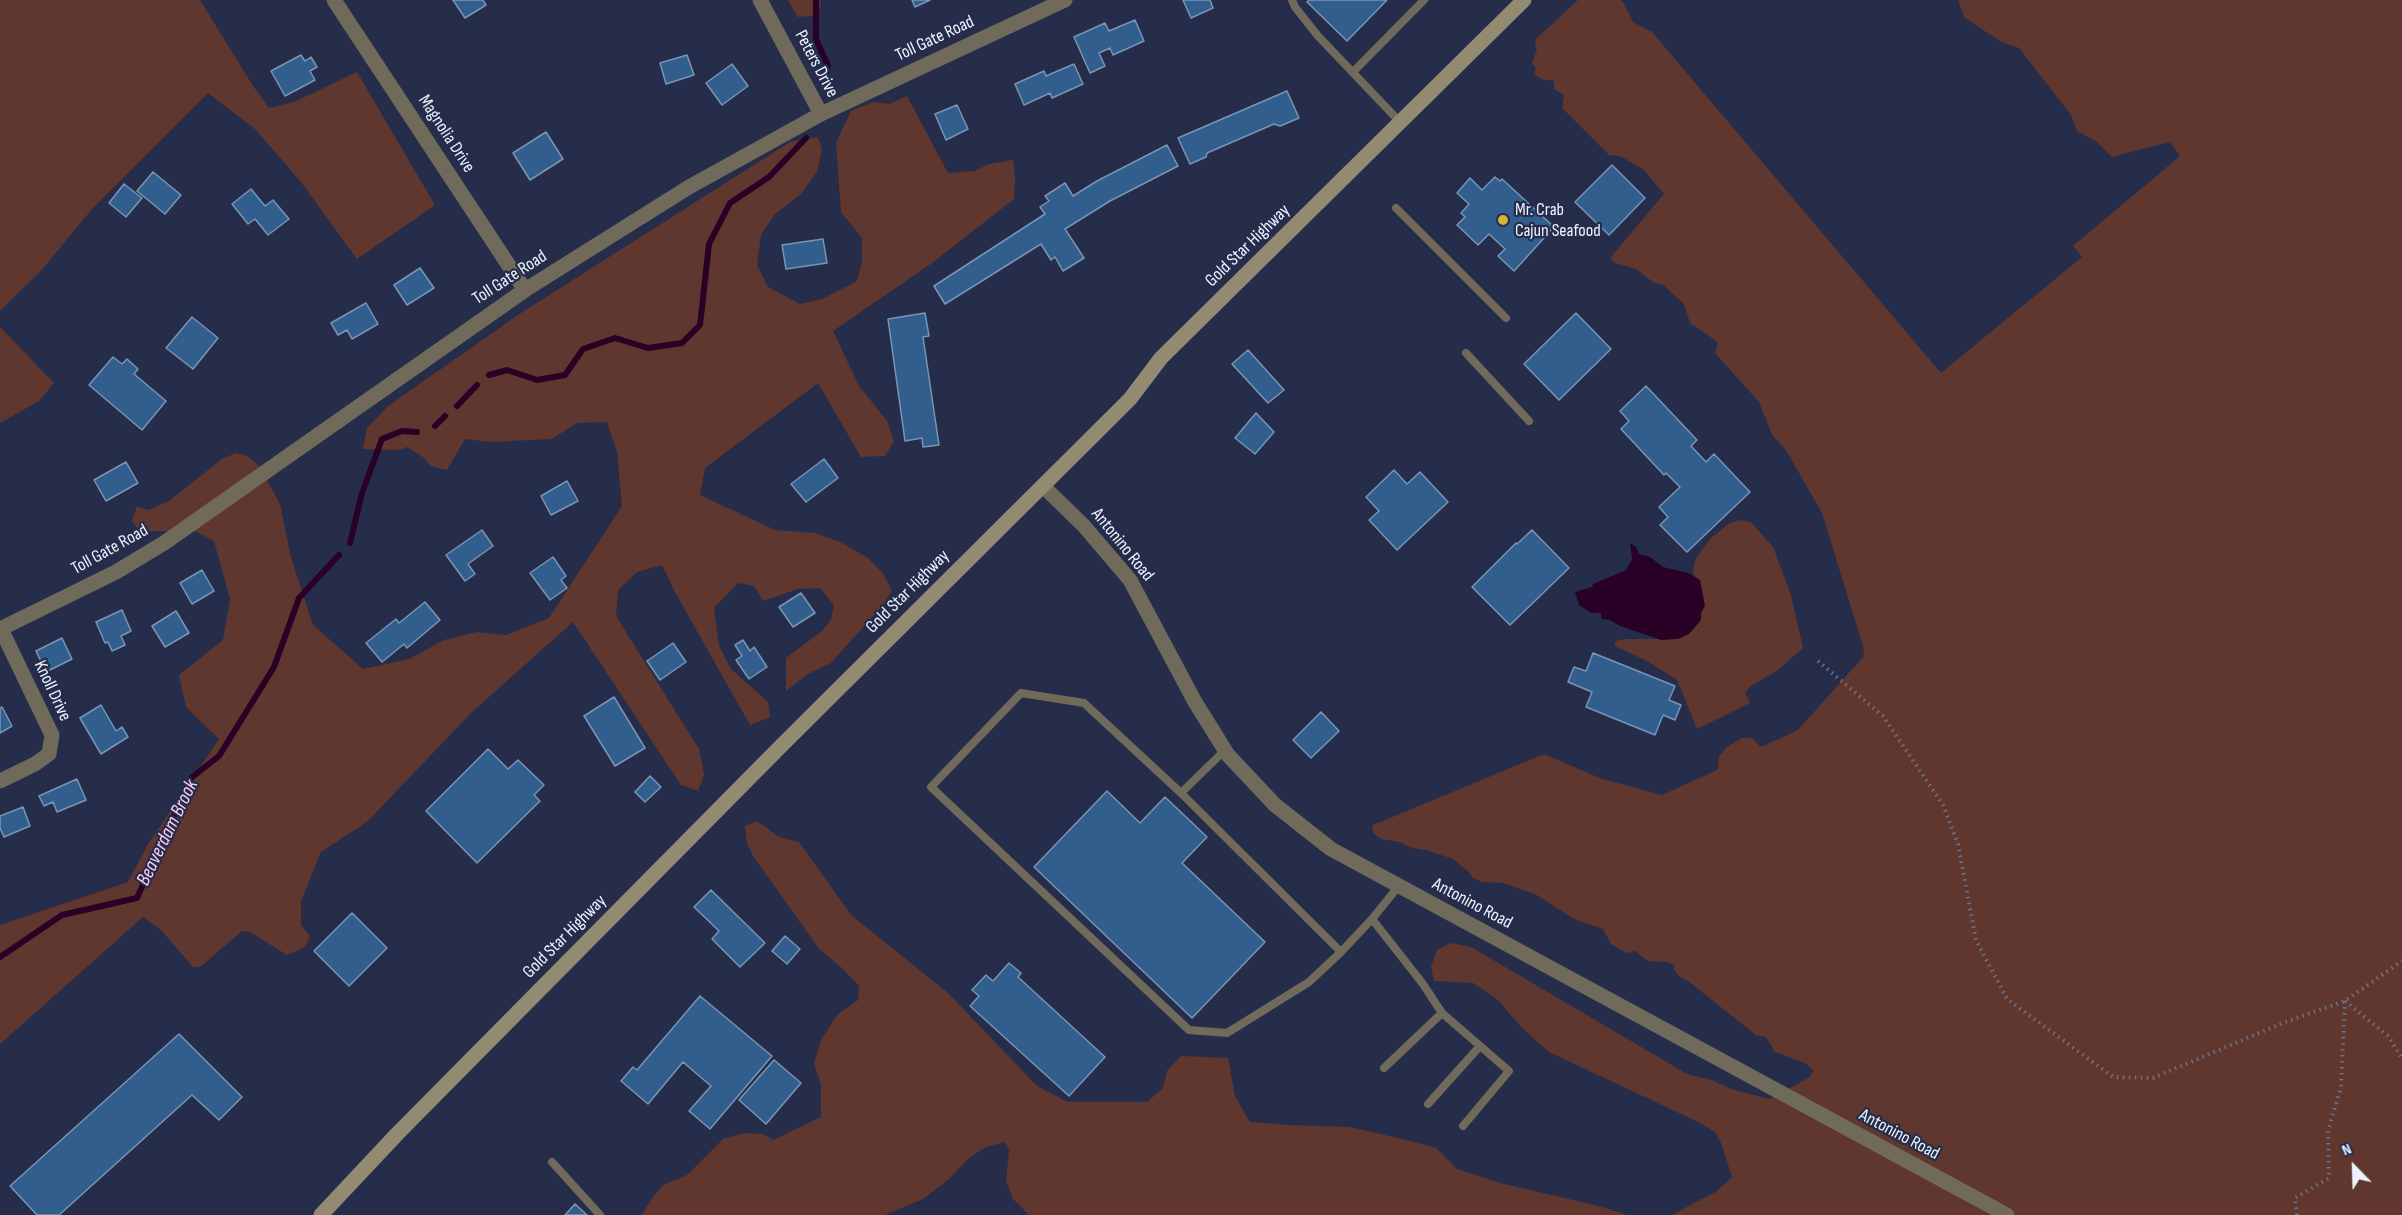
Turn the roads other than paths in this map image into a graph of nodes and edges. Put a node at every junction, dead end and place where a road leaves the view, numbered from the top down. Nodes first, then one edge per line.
1 (334, 0) edge
2 (760, 0) edge
3 (1065, 0) edge
4 (1292, 0) edge
5 (1424, 0) edge
6 (1524, 0) edge
7 (1353, 71) junction
8 (821, 114) junction
9 (1401, 123) junction
10 (1396, 208) dead end
11 (525, 290) junction
12 (1506, 318) dead end
13 (1466, 353) dead end
14 (1529, 420) dead end
15 (1043, 486) junction
16 (0, 629) edge
17 (1226, 750) junction
18 (0, 781) edge
19 (1181, 793) junction
20 (1398, 887) junction
21 (1372, 919) junction
22 (1341, 952) junction
23 (1442, 1013) junction
24 (1480, 1046) junction
25 (1384, 1068) dead end
26 (1428, 1104) dead end
27 (1463, 1126) dead end
28 (552, 1162) dead end
29 (321, 1215) edge
30 (600, 1215) edge
31 (2007, 1215) edge

1 - 11 street, Magnolia Drive
2 - 8 street, Peters Drive
3 - 8 street, Toll Gate Road
4 - 7 lane
5 - 7 lane
6 - 9 main road, Gold Star Highway
7 - 9 lane
8 - 11 street, Toll Gate Road
9 - 15 main road, Gold Star Highway
10 - 12 lane
11 - 16 street, Toll Gate Road
13 - 14 lane
15 - 17 street, Antonino Road
15 - 29 main road, Gold Star Highway
16 - 18 street, Knoll Drive
17 - 19 lane
17 - 20 street, Antonino Road
19 - 22 lane
19 - 22 lane
20 - 21 lane
20 - 31 street, Antonino Road
21 - 22 lane
21 - 23 lane
23 - 24 lane
23 - 25 lane
24 - 26 lane
24 - 27 lane
28 - 30 lane

